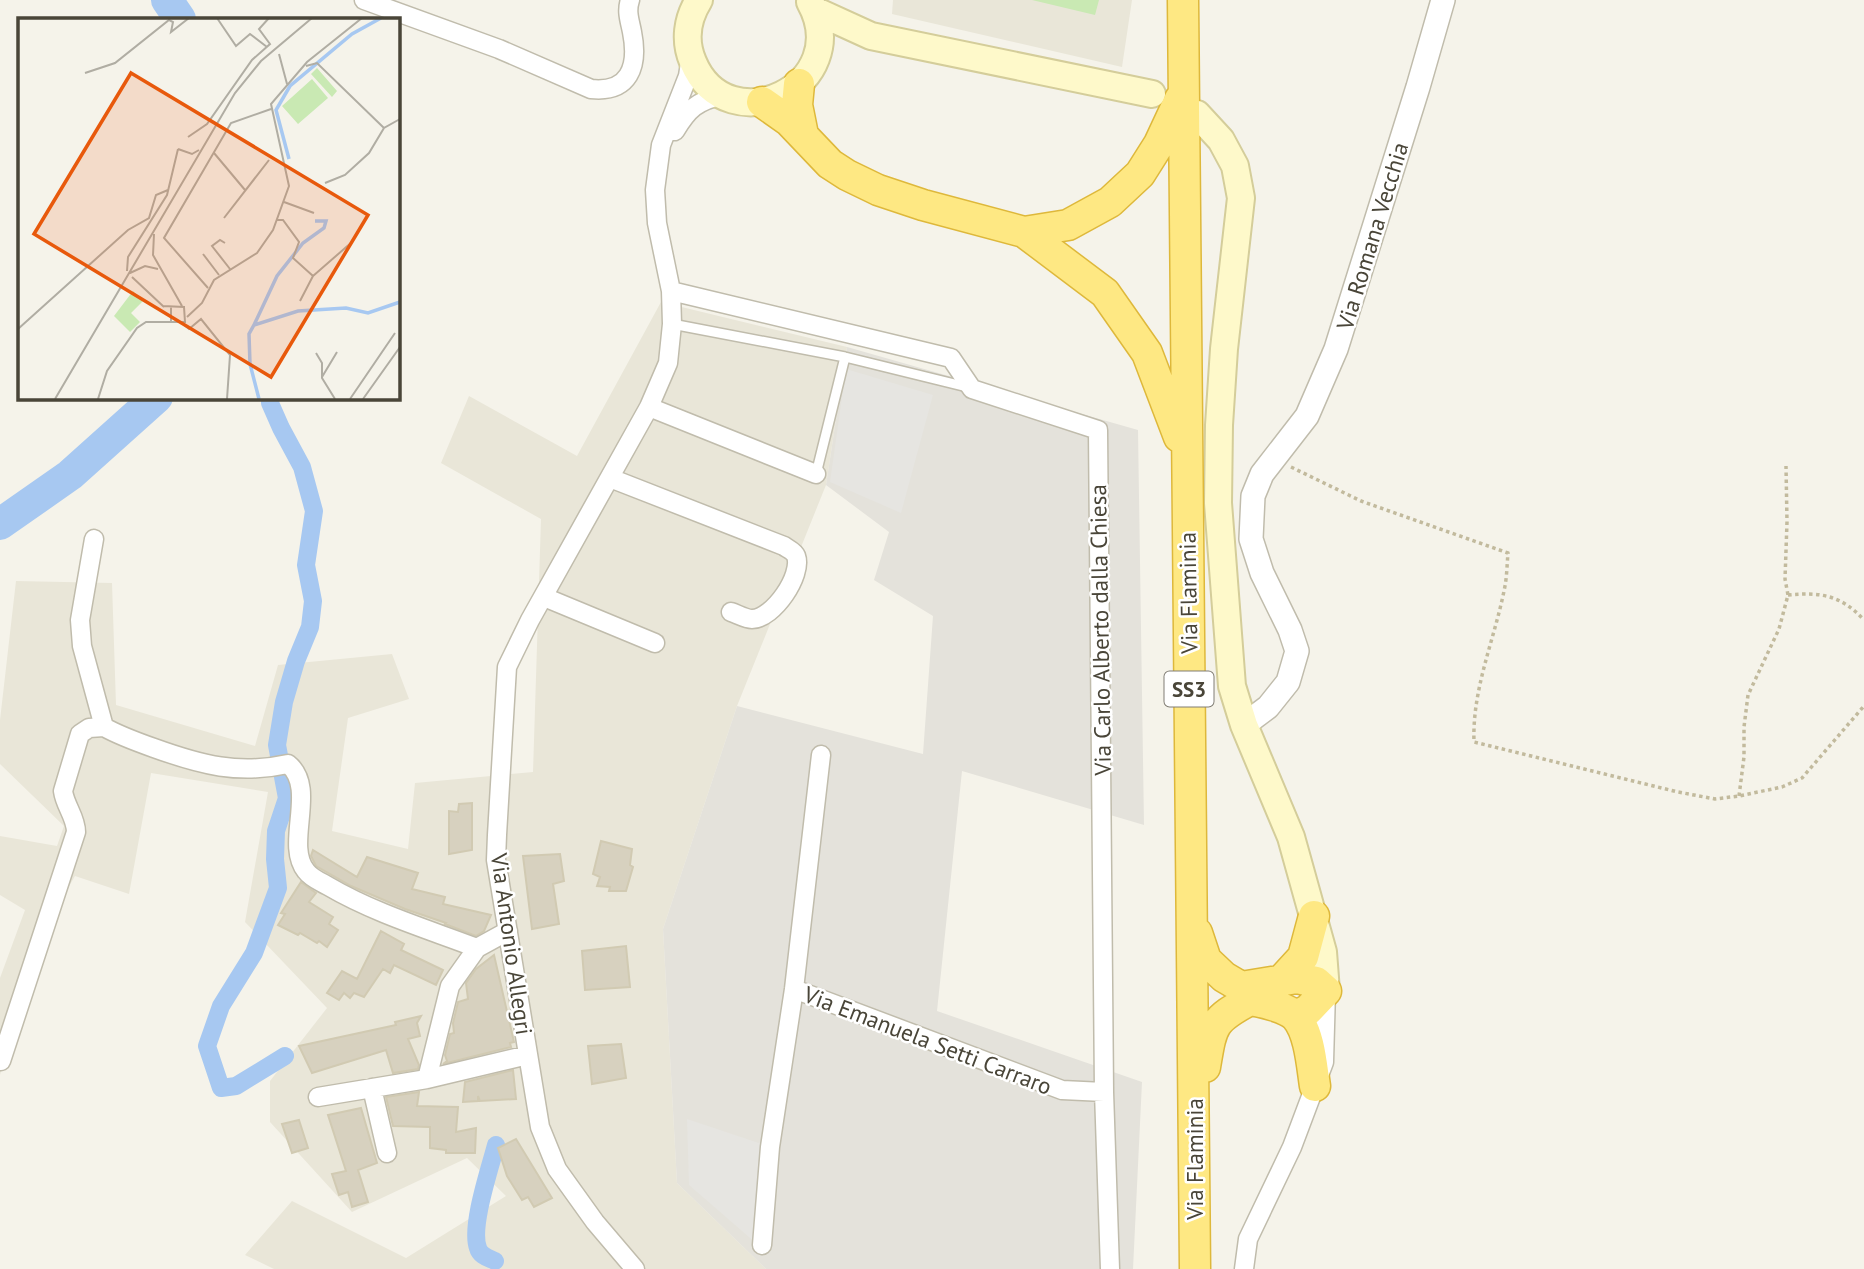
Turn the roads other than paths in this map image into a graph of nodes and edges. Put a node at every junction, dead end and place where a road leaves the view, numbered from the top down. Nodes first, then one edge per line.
1 (363, 0) edge
2 (630, 0) edge
3 (699, 0) edge
4 (1183, 0) edge
5 (1443, 0) edge
6 (811, 5) edge
7 (871, 36) junction
8 (691, 57) junction
9 (817, 57) junction
10 (799, 84) junction
11 (1152, 94) dead end
12 (723, 95) junction
13 (762, 102) junction
14 (1190, 102) junction
15 (803, 135) junction
16 (655, 190) junction
17 (1024, 232) junction
18 (671, 291) junction
19 (672, 324) junction
20 (845, 357) junction
21 (972, 389) junction
22 (649, 407) junction
23 (1187, 457) junction
24 (816, 474) joint
25 (610, 478) junction
26 (94, 539) dead end
27 (544, 597) junction
28 (731, 612) dead end
29 (655, 643) dead end
30 (1244, 724) junction
31 (104, 727) junction
32 (821, 755) dead end
33 (1314, 916) junction
34 (1192, 920) junction
35 (508, 931) junction
36 (477, 947) junction
37 (1279, 983) junction
38 (794, 989) junction
39 (1326, 991) junction
40 (1296, 1016) junction
41 (528, 1055) junction
42 (1, 1061) edge
43 (427, 1079) junction
44 (1315, 1086) junction
45 (372, 1088) junction
46 (1104, 1092) junction
47 (318, 1097) dead end
48 (1194, 1104) junction
49 (387, 1153) dead end
50 (762, 1245) dead end
51 (635, 1269) edge
52 (1110, 1269) edge
53 (1195, 1269) edge
54 (1244, 1269) edge

1 - 2 street
3 - 8 main road
4 - 14 highway, Via Flaminia / SS3
5 - 30 street, Via Romana Vecchia
6 - 7 main road
6 - 9 main road
7 - 9 main road
7 - 11 main road
8 - 12 main road
8 - 16 street
9 - 10 main road
10 - 13 main road
10 - 15 highway
12 - 13 main road
12 - 16 street
13 - 15 highway
14 - 17 highway
14 - 23 highway, Via Flaminia / SS3
14 - 30 main road
15 - 17 highway
16 - 18 street, Via Antonio Allegri
17 - 23 highway
18 - 19 street, Via Antonio Allegri
18 - 21 street
19 - 20 lane, Via Carlo Alberto dalla Chiesa
19 - 22 street, Via Antonio Allegri
20 - 21 lane, Via Carlo Alberto dalla Chiesa
20 - 24 lane
21 - 46 street, Via Carlo Alberto dalla Chiesa
22 - 24 street
22 - 25 street, Via Antonio Allegri
23 - 34 highway, Via Flaminia / SS3
25 - 27 street, Via Antonio Allegri
25 - 28 street
26 - 31 street
27 - 29 street
27 - 35 street, Via Antonio Allegri
30 - 33 main road
31 - 36 street
31 - 42 street
32 - 38 street, Via Emanuela Setti Carraro
33 - 37 highway
33 - 39 main road
34 - 37 highway
34 - 48 highway, Via Flaminia / SS3
35 - 36 street
35 - 41 street, Via Antonio Allegri
36 - 43 street
37 - 39 highway
38 - 46 street, Via Emanuela Setti Carraro
38 - 50 street, Via Emanuela Setti Carraro
39 - 40 highway
39 - 44 street
40 - 44 highway
40 - 48 highway
41 - 43 street
41 - 51 street, Via Antonio Allegri
43 - 45 street
44 - 54 street
45 - 47 street
45 - 49 street
46 - 52 street, Via Carlo Alberto dalla Chiesa
48 - 53 highway, Via Flaminia / SS3

